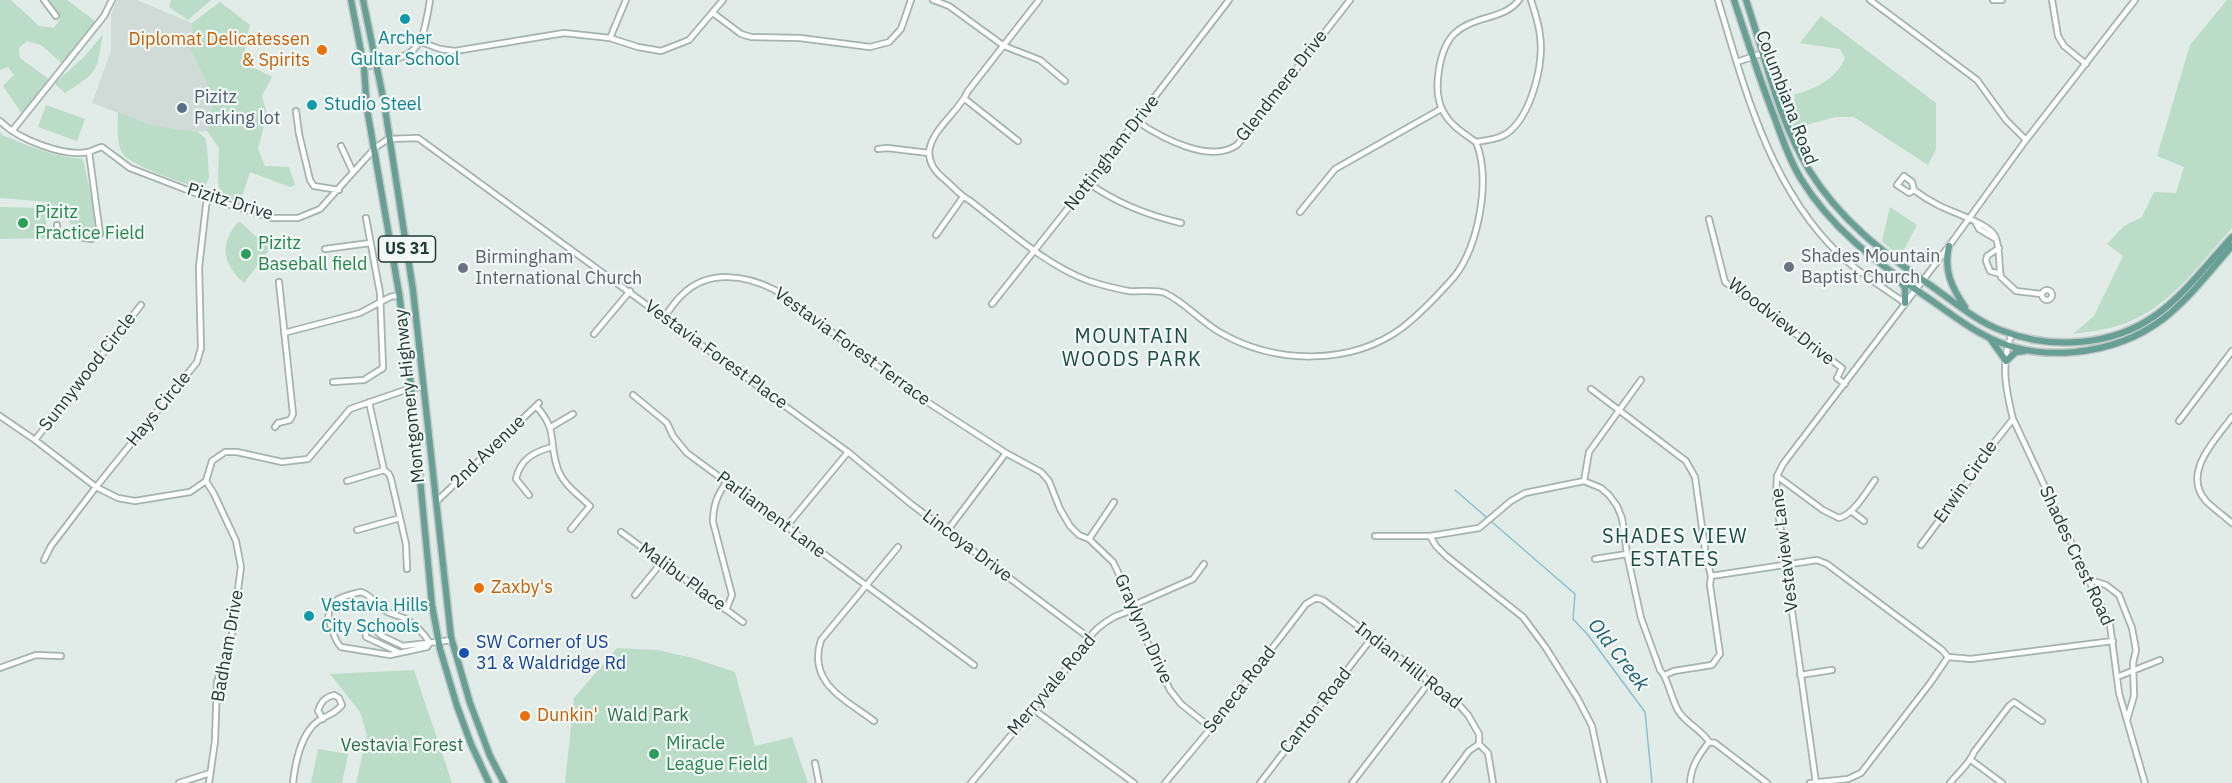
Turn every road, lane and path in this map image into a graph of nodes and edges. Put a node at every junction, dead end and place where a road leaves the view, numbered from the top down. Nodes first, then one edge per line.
1 (44, 0) edge
2 (112, 0) edge
3 (351, 0) edge
4 (363, 0) edge
5 (430, 0) edge
6 (626, 0) edge
7 (723, 0) edge
8 (911, 0) edge
9 (933, 0) edge
10 (1039, 0) edge
11 (1229, 0) edge
12 (1350, 0) edge
13 (1520, 0) edge
14 (1531, 0) edge
15 (1718, 0) edge
16 (1734, 0) edge
17 (1746, 0) edge
18 (1870, 0) edge
19 (1992, 0) edge
20 (2002, 0) edge
21 (2052, 0) edge
22 (2135, 0) edge
23 (713, 13) junction
24 (56, 16) dead end
25 (610, 38) junction
26 (421, 42) junction
27 (1004, 46) junction
28 (1763, 53) junction
29 (1753, 57) junction
30 (1737, 62) junction
31 (2086, 64) junction
32 (375, 65) junction
33 (364, 68) junction
34 (1065, 81) dead end
35 (965, 99) junction
36 (1441, 109) junction
37 (296, 111) dead end
38 (0, 121) edge
39 (1138, 122) junction
40 (12, 131) junction
41 (388, 139) junction
42 (2026, 140) junction
43 (1018, 141) dead end
44 (1476, 142) junction
45 (341, 146) dead end
46 (375, 148) junction
47 (878, 149) dead end
48 (89, 152) junction
49 (928, 153) junction
50 (353, 172) junction
51 (1818, 183) junction
52 (1090, 184) junction
53 (1808, 189) junction
54 (339, 190) junction
55 (1914, 190) dead end
56 (963, 197) junction
57 (208, 198) junction
58 (1300, 212) dead end
59 (366, 218) dead end
60 (1969, 218) junction
61 (1709, 219) dead end
62 (1181, 223) dead end
63 (57, 225) dead end
64 (936, 235) dead end
65 (2232, 237) edge
66 (370, 243) junction
67 (1949, 246) junction
68 (2232, 246) edge
69 (1878, 248) junction
70 (325, 249) dead end
71 (1999, 249) junction
72 (1035, 250) junction
73 (1871, 257) junction
74 (2000, 274) junction
75 (1896, 276) junction
76 (1923, 280) junction
77 (279, 282) dead end
78 (1916, 290) junction
79 (630, 291) junction
80 (2042, 294) dead end
81 (400, 295) junction
82 (380, 302) junction
83 (1905, 303) junction
84 (992, 304) dead end
85 (141, 305) dead end
86 (1967, 310) junction
87 (664, 317) junction
88 (284, 333) junction
89 (594, 334) dead end
90 (2012, 334) junction
91 (1989, 338) junction
92 (2007, 345) junction
93 (2026, 350) junction
94 (2232, 351) edge
95 (2006, 361) junction
96 (1641, 380) dead end
97 (333, 382) dead end
98 (1845, 384) junction
99 (424, 387) junction
100 (411, 388) junction
101 (1591, 389) dead end
102 (633, 395) dead end
103 (369, 402) junction
104 (1618, 410) junction
105 (573, 414) dead end
106 (946, 414) joint
107 (0, 416) edge
108 (2232, 417) edge
109 (2013, 419) junction
110 (2179, 421) dead end
111 (275, 427) dead end
112 (551, 427) junction
113 (35, 440) junction
114 (552, 447) junction
115 (848, 452) junction
116 (1006, 453) junction
117 (384, 470) junction
118 (1777, 476) junction
119 (1875, 480) dead end
120 (206, 481) junction
121 (347, 481) dead end
122 (1584, 481) junction
123 (726, 483) junction
124 (96, 487) junction
125 (529, 495) dead end
126 (437, 501) junction
127 (1114, 502) dead end
128 (423, 503) junction
129 (1851, 511) junction
130 (400, 519) junction
131 (1864, 520) dead end
132 (2232, 523) edge
133 (786, 527) junction
134 (357, 530) dead end
135 (571, 530) dead end
136 (946, 531) junction
137 (621, 532) dead end
138 (1375, 536) dead end
139 (1430, 536) junction
140 (1089, 539) junction
141 (1921, 545) dead end
142 (898, 547) dead end
143 (1627, 554) junction
144 (1594, 559) dead end
145 (44, 560) dead end
146 (662, 562) junction
147 (1204, 564) dead end
148 (1786, 565) junction
149 (407, 569) dead end
150 (1711, 576) junction
151 (2090, 580) junction
152 (866, 586) junction
153 (634, 595) dead end
154 (1316, 598) joint
155 (1134, 605) junction
156 (726, 610) junction
157 (743, 622) dead end
158 (1088, 638) junction
159 (1371, 639) junction
160 (452, 640) junction
161 (439, 641) junction
162 (2113, 641) junction
163 (430, 643) junction
164 (402, 653) junction
165 (61, 656) dead end
166 (1948, 657) junction
167 (2160, 660) dead end
168 (974, 665) dead end
169 (0, 668) edge
170 (1832, 670) dead end
171 (2134, 671) junction
172 (1665, 675) junction
173 (1800, 675) junction
174 (2117, 677) junction
175 (1428, 684) junction
176 (1033, 709) junction
177 (323, 719) junction
178 (874, 721) dead end
179 (2042, 721) dead end
180 (2127, 721) junction
181 (1211, 728) junction
182 (1709, 742) junction
183 (1479, 744) junction
184 (1971, 760) junction
185 (815, 763) dead end
186 (210, 773) junction
187 (179, 783) edge
188 (209, 783) edge
189 (293, 783) edge
190 (489, 783) edge
191 (504, 783) edge
192 (819, 783) edge
193 (971, 783) edge
194 (1134, 783) edge
195 (1165, 783) edge
196 (1260, 783) edge
197 (1352, 783) edge
198 (1444, 783) edge
199 (1493, 783) edge
200 (1604, 783) edge
201 (1690, 783) edge
202 (1767, 783) edge
203 (1814, 783) edge
204 (1950, 783) edge
205 (2002, 783) edge
206 (2145, 783) edge

1 - 24 street
2 - 40 street
3 - 33 main road, Montgomery Highway / US 31
4 - 32 main road, Montgomery Highway / US 31
5 - 26 street
6 - 25 street
7 - 23 street
8 - 23 street
9 - 27 street
10 - 27 street
11 - 39 street, Nottingham Drive
12 - 39 street, Glendmere Drive
13 - 36 street
14 - 44 street
15 - 30 street
16 - 29 main road, Columbiana Road
17 - 28 main road, Columbiana Road
18 - 42 street
19 - 20 street
21 - 31 street
22 - 31 street
23 - 25 street
25 - 26 street
26 - 32 street
27 - 34 street
27 - 35 street
28 - 29 street
28 - 51 main road, Columbiana Road
29 - 30 street
29 - 53 main road, Columbiana Road
30 - 83 street
31 - 42 street
32 - 33 street
32 - 41 main road, Montgomery Highway / US 31
33 - 46 main road, Montgomery Highway / US 31
35 - 43 street
35 - 49 street
36 - 44 street
36 - 58 street
37 - 54 street
38 - 40 street
39 - 52 street, Nottingham Drive
40 - 48 street
41 - 46 street
41 - 79 street, Vestavia Forest Place
41 - 99 main road, Montgomery Highway / US 31
42 - 60 street
44 - 72 street
45 - 50 street
46 - 50 street, Pizitz Drive
46 - 81 main road, Montgomery Highway / US 31
47 - 49 street
48 - 57 street, Pizitz Drive
48 - 63 street
49 - 56 street
50 - 54 street, Pizitz Drive
51 - 53 main road
51 - 69 main road, Columbiana Road
52 - 62 street
52 - 72 street, Nottingham Drive
53 - 73 main road, Columbiana Road
54 - 57 street, Pizitz Drive
55 - 60 street
56 - 64 street
56 - 72 street
57 - 124 street, Hays Circle
59 - 66 street
60 - 67 street
60 - 71 street
61 - 98 street, Woodview Drive
65 - 90 main road, Columbiana Road
66 - 70 street
66 - 82 street
67 - 76 street
67 - 86 main road
68 - 93 main road, Columbiana Road
69 - 73 main road
69 - 76 main road, Columbiana Road
71 - 74 street
71 - 74 street
72 - 84 street, Nottingham Drive
73 - 75 main road, Columbiana Road
74 - 80 street
75 - 78 main road, Columbiana Road
75 - 83 main road
76 - 78 street
76 - 86 main road, Columbiana Road
77 - 88 street
78 - 83 street, Vestaview Lane
78 - 91 main road, Columbiana Road
79 - 87 street, Vestavia Forest Place
79 - 89 street
81 - 82 street
81 - 100 main road, Montgomery Highway / US 31
82 - 88 street
82 - 97 street
83 - 98 street, Vestaview Lane
85 - 113 street, Sunnywood Circle
86 - 90 main road, Columbiana Road
87 - 106 street, Vestavia Forest Terrace
87 - 115 street, Vestavia Forest Place
88 - 111 street
90 - 92 street, Shades Crest Road
91 - 92 main road, Columbiana Road
91 - 95 main road
92 - 93 main road, Columbiana Road
92 - 95 street, Shades Crest Road
93 - 95 main road
94 - 110 street
95 - 109 street, Shades Crest Road
96 - 104 street
98 - 118 street, Vestaview Lane
99 - 100 street
99 - 126 main road, Montgomery Highway / US 31
100 - 103 street
100 - 128 main road, Montgomery Highway / US 31
101 - 104 street
102 - 123 street, Parliament Lane
103 - 117 street
103 - 120 street
104 - 122 street
104 - 150 street
105 - 112 street
106 - 116 street, Graylynn Drive
107 - 113 street
108 - 132 street
109 - 141 street, Erwin Circle
109 - 151 street, Shades Crest Road
112 - 114 street
112 - 126 street, 2nd Avenue
113 - 124 street
114 - 125 street
114 - 135 street
115 - 133 street
115 - 136 street, Lincoya Drive
116 - 136 street
116 - 140 street, Graylynn Drive
117 - 121 street
117 - 130 street
118 - 129 street
118 - 148 street, Vestaview Lane
119 - 129 street
120 - 124 street
120 - 186 street, Badham Drive
122 - 139 street
122 - 143 street
123 - 133 street, Parliament Lane
123 - 156 street
124 - 145 street, Hays Circle
126 - 128 main road
126 - 160 main road, Montgomery Highway / US 31
127 - 140 street
128 - 161 main road, Montgomery Highway / US 31
129 - 131 street
130 - 134 street
130 - 149 street
133 - 152 street, Parliament Lane
136 - 158 street, Lincoya Drive
137 - 146 street, Malibu Place
138 - 139 street
139 - 200 street
140 - 155 street, Graylynn Drive
142 - 152 street
143 - 144 street
143 - 172 street
146 - 153 street
146 - 156 street, Malibu Place
147 - 155 street, Merryvale Road
148 - 150 street
148 - 166 street
148 - 173 street, Vestaview Lane
150 - 172 street
151 - 162 street, Shades Crest Road
151 - 171 street
152 - 168 street, Parliament Lane
152 - 178 street
154 - 159 street, Indian Hill Road
154 - 181 street, Seneca Road
155 - 158 street, Merryvale Road
155 - 181 street, Graylynn Drive
156 - 157 street, Malibu Place
158 - 176 street, Merryvale Road
159 - 175 street, Indian Hill Road
159 - 196 street, Canton Road
160 - 161 street
160 - 191 main road, Montgomery Highway / US 31
161 - 163 street
161 - 190 main road, Montgomery Highway / US 31
162 - 166 street
162 - 174 street, Shades Crest Road
163 - 164 street
163 - 164 street
163 - 164 street
165 - 169 street
166 - 203 street
167 - 171 street
170 - 173 street
171 - 174 street
171 - 180 street
172 - 182 street
173 - 203 street, Vestaview Lane
174 - 180 street, Shades Crest Road
175 - 183 street, Indian Hill Road
175 - 197 street
176 - 193 street, Merryvale Road
176 - 194 street
177 - 177 street
177 - 189 street
179 - 184 street
180 - 206 street, Shades Crest Road
181 - 195 street, Seneca Road
182 - 201 street
182 - 202 street
183 - 198 street
183 - 199 street, Indian Hill Road
184 - 204 street
184 - 205 street
185 - 192 street
186 - 187 street
186 - 188 street, Badham Drive

